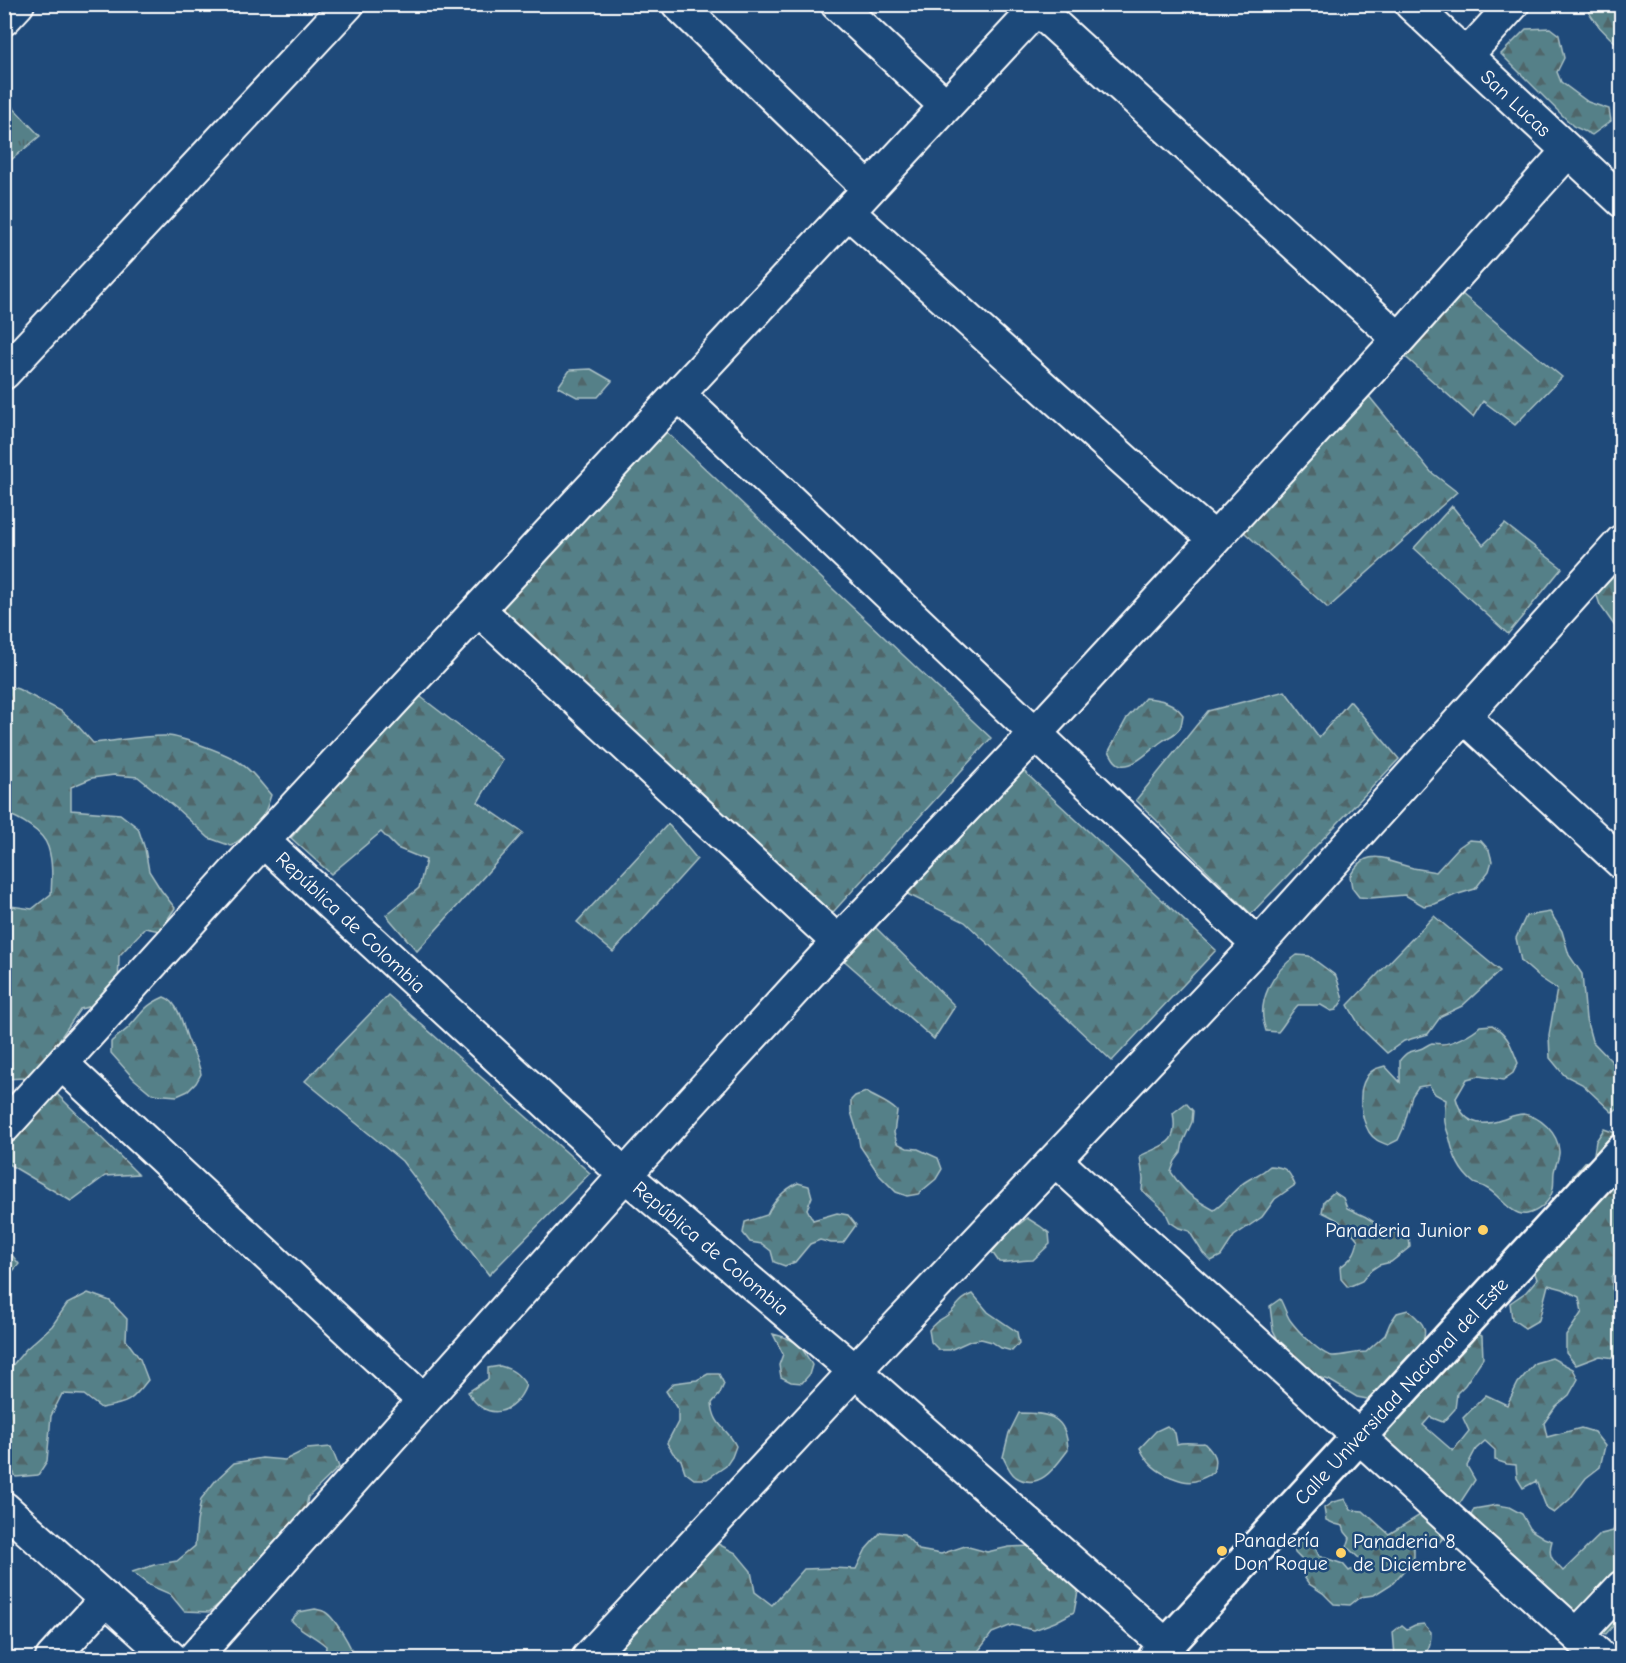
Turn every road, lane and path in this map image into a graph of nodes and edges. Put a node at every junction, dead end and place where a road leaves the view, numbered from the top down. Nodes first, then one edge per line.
1 (18, 4) edge
2 (348, 4) edge
3 (678, 4) edge
4 (837, 4) edge
5 (1514, 4) edge
6 (1039, 7) edge
7 (1430, 11) edge
8 (4, 19) edge
9 (1466, 56) junction
10 (946, 106) junction
11 (1568, 151) junction
12 (869, 189) junction
13 (1622, 201) edge
14 (848, 212) junction
15 (1399, 339) junction
16 (4, 373) edge
17 (679, 395) junction
18 (1214, 538) junction
19 (1622, 541) edge
20 (479, 610) junction
21 (1464, 717) junction
22 (1035, 734) junction
23 (263, 841) junction
24 (1622, 863) edge
25 (838, 942) junction
26 (1258, 945) junction
27 (62, 1064) junction
28 (4, 1127) edge
29 (1622, 1151) edge
30 (1055, 1160) junction
31 (625, 1175) junction
32 (855, 1371) junction
33 (423, 1400) junction
34 (1359, 1437) junction
35 (4, 1508) edge
36 (1622, 1587) edge
37 (106, 1599) junction
38 (1577, 1635) junction
39 (1167, 1654) edge
40 (52, 1659) edge
41 (171, 1659) edge
42 (194, 1659) edge
43 (588, 1659) edge
44 (1602, 1659) edge

1 - 8 street
2 - 16 street
3 - 12 street
4 - 10 street
5 - 9 street
6 - 10 street
6 - 15 street
7 - 9 street, San Lucas
9 - 11 street, San Lucas
10 - 12 street
11 - 13 street, San Lucas
11 - 15 street
12 - 14 street
14 - 17 street
14 - 18 street
15 - 18 street
17 - 20 street
17 - 22 street
18 - 22 street
19 - 21 street
20 - 23 street
20 - 25 street
21 - 24 street
21 - 26 street
22 - 25 street
22 - 26 street
23 - 27 street
23 - 31 street, República de Colombia
25 - 31 street
26 - 30 street
27 - 28 street
27 - 33 street
29 - 34 street, Calle Universidad Nacional del Este
30 - 32 street
30 - 34 street
31 - 32 street, República de Colombia
31 - 33 street
32 - 39 street, República de Colombia
32 - 43 street
33 - 42 street
34 - 38 street
34 - 39 street, Calle Universidad Nacional del Este
35 - 37 street
36 - 38 street
37 - 40 street
37 - 41 street
38 - 44 street

